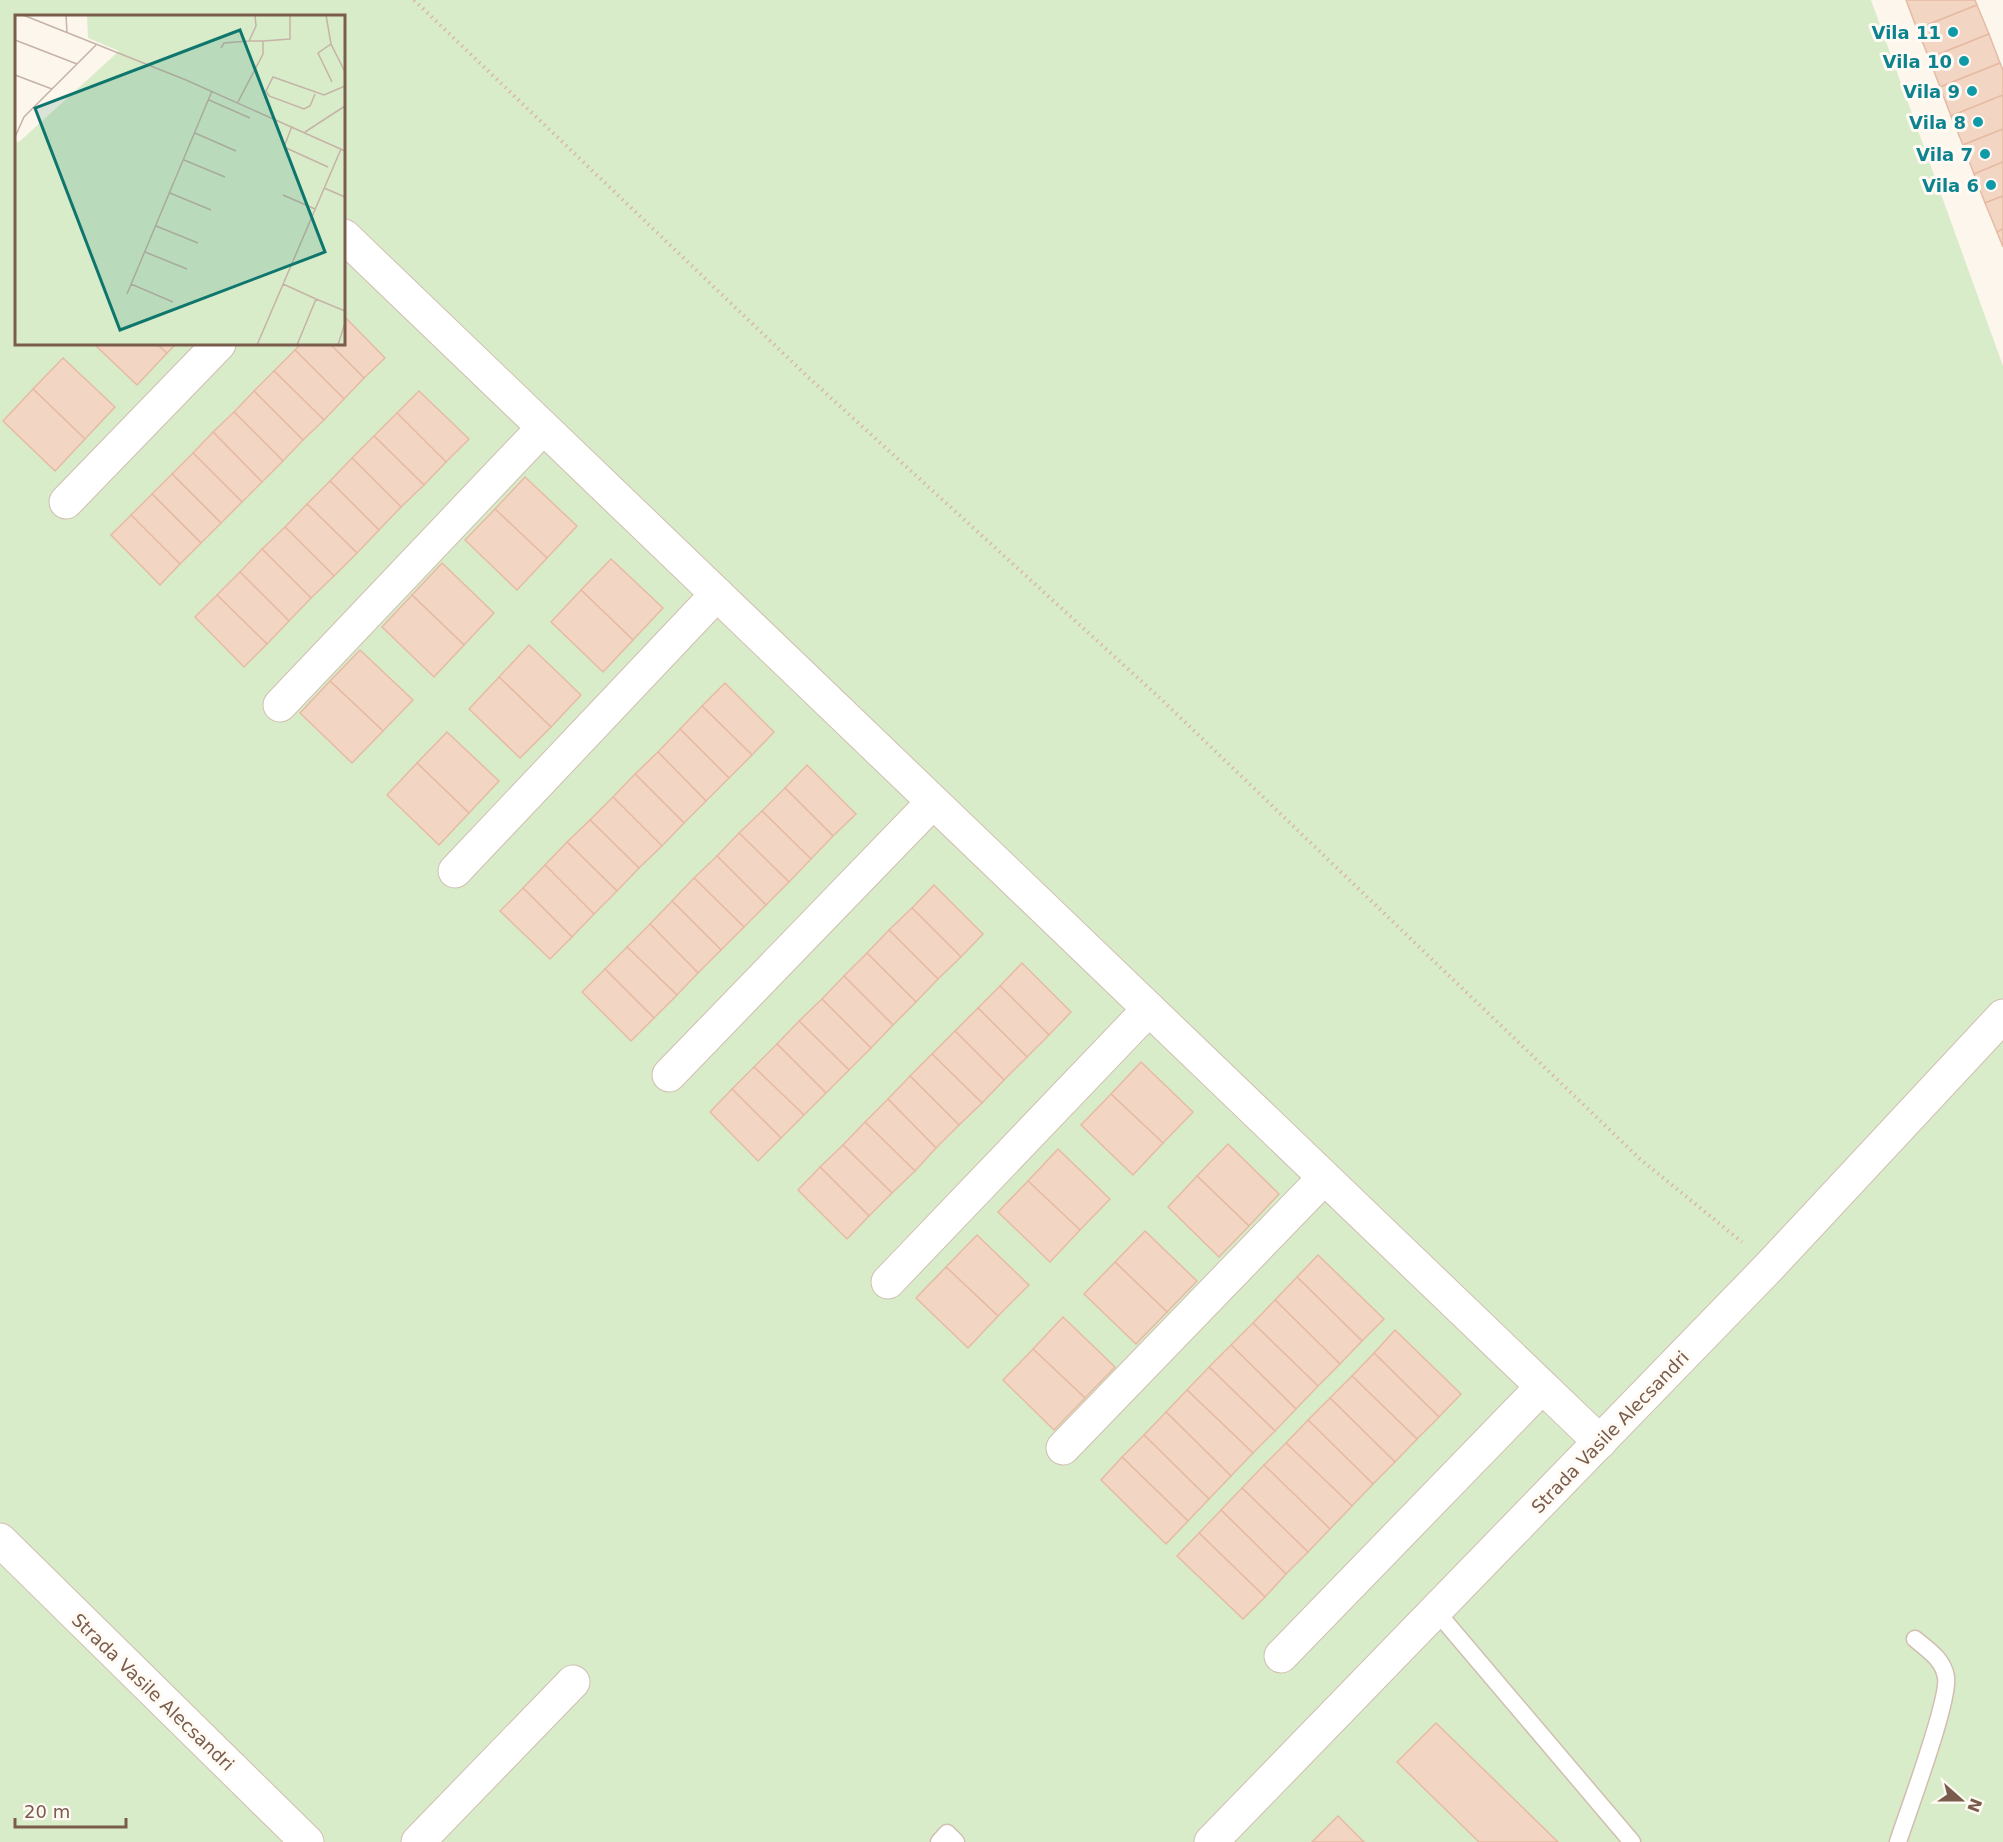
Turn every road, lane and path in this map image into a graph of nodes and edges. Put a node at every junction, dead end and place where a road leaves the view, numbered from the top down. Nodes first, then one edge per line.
1 (414, 0) edge
2 (345, 237) edge
3 (218, 345) edge
4 (543, 428) junction
5 (66, 502) dead end
6 (717, 594) junction
7 (280, 705) dead end
8 (933, 802) junction
9 (455, 871) dead end
10 (1149, 1009) junction
11 (2003, 1016) edge
12 (669, 1075) dead end
13 (1324, 1178) junction
14 (1770, 1266) junction
15 (888, 1282) dead end
16 (1542, 1386) junction
17 (1600, 1442) junction
18 (1063, 1448) dead end
19 (0, 1540) edge
20 (1436, 1611) junction
21 (1915, 1639) dead end
22 (1281, 1656) dead end
23 (573, 1682) dead end
24 (307, 1842) edge
25 (418, 1842) edge
26 (939, 1842) edge
27 (956, 1842) edge
28 (1211, 1842) edge
29 (1632, 1842) edge
30 (1898, 1842) edge

1 - 14 path
2 - 4 street
3 - 5 street
4 - 6 street
4 - 7 street
6 - 8 street
6 - 9 street
8 - 10 street
8 - 12 street
10 - 13 street
10 - 15 street
11 - 14 street, Strada Vasile Alecsandri
13 - 16 street
13 - 18 street
14 - 17 street, Strada Vasile Alecsandri
16 - 17 street
16 - 22 street
17 - 20 street, Strada Vasile Alecsandri
19 - 24 street, Strada Vasile Alecsandri
20 - 28 street, Strada Vasile Alecsandri
20 - 29 lane
21 - 30 lane
23 - 25 street
26 - 27 lane

